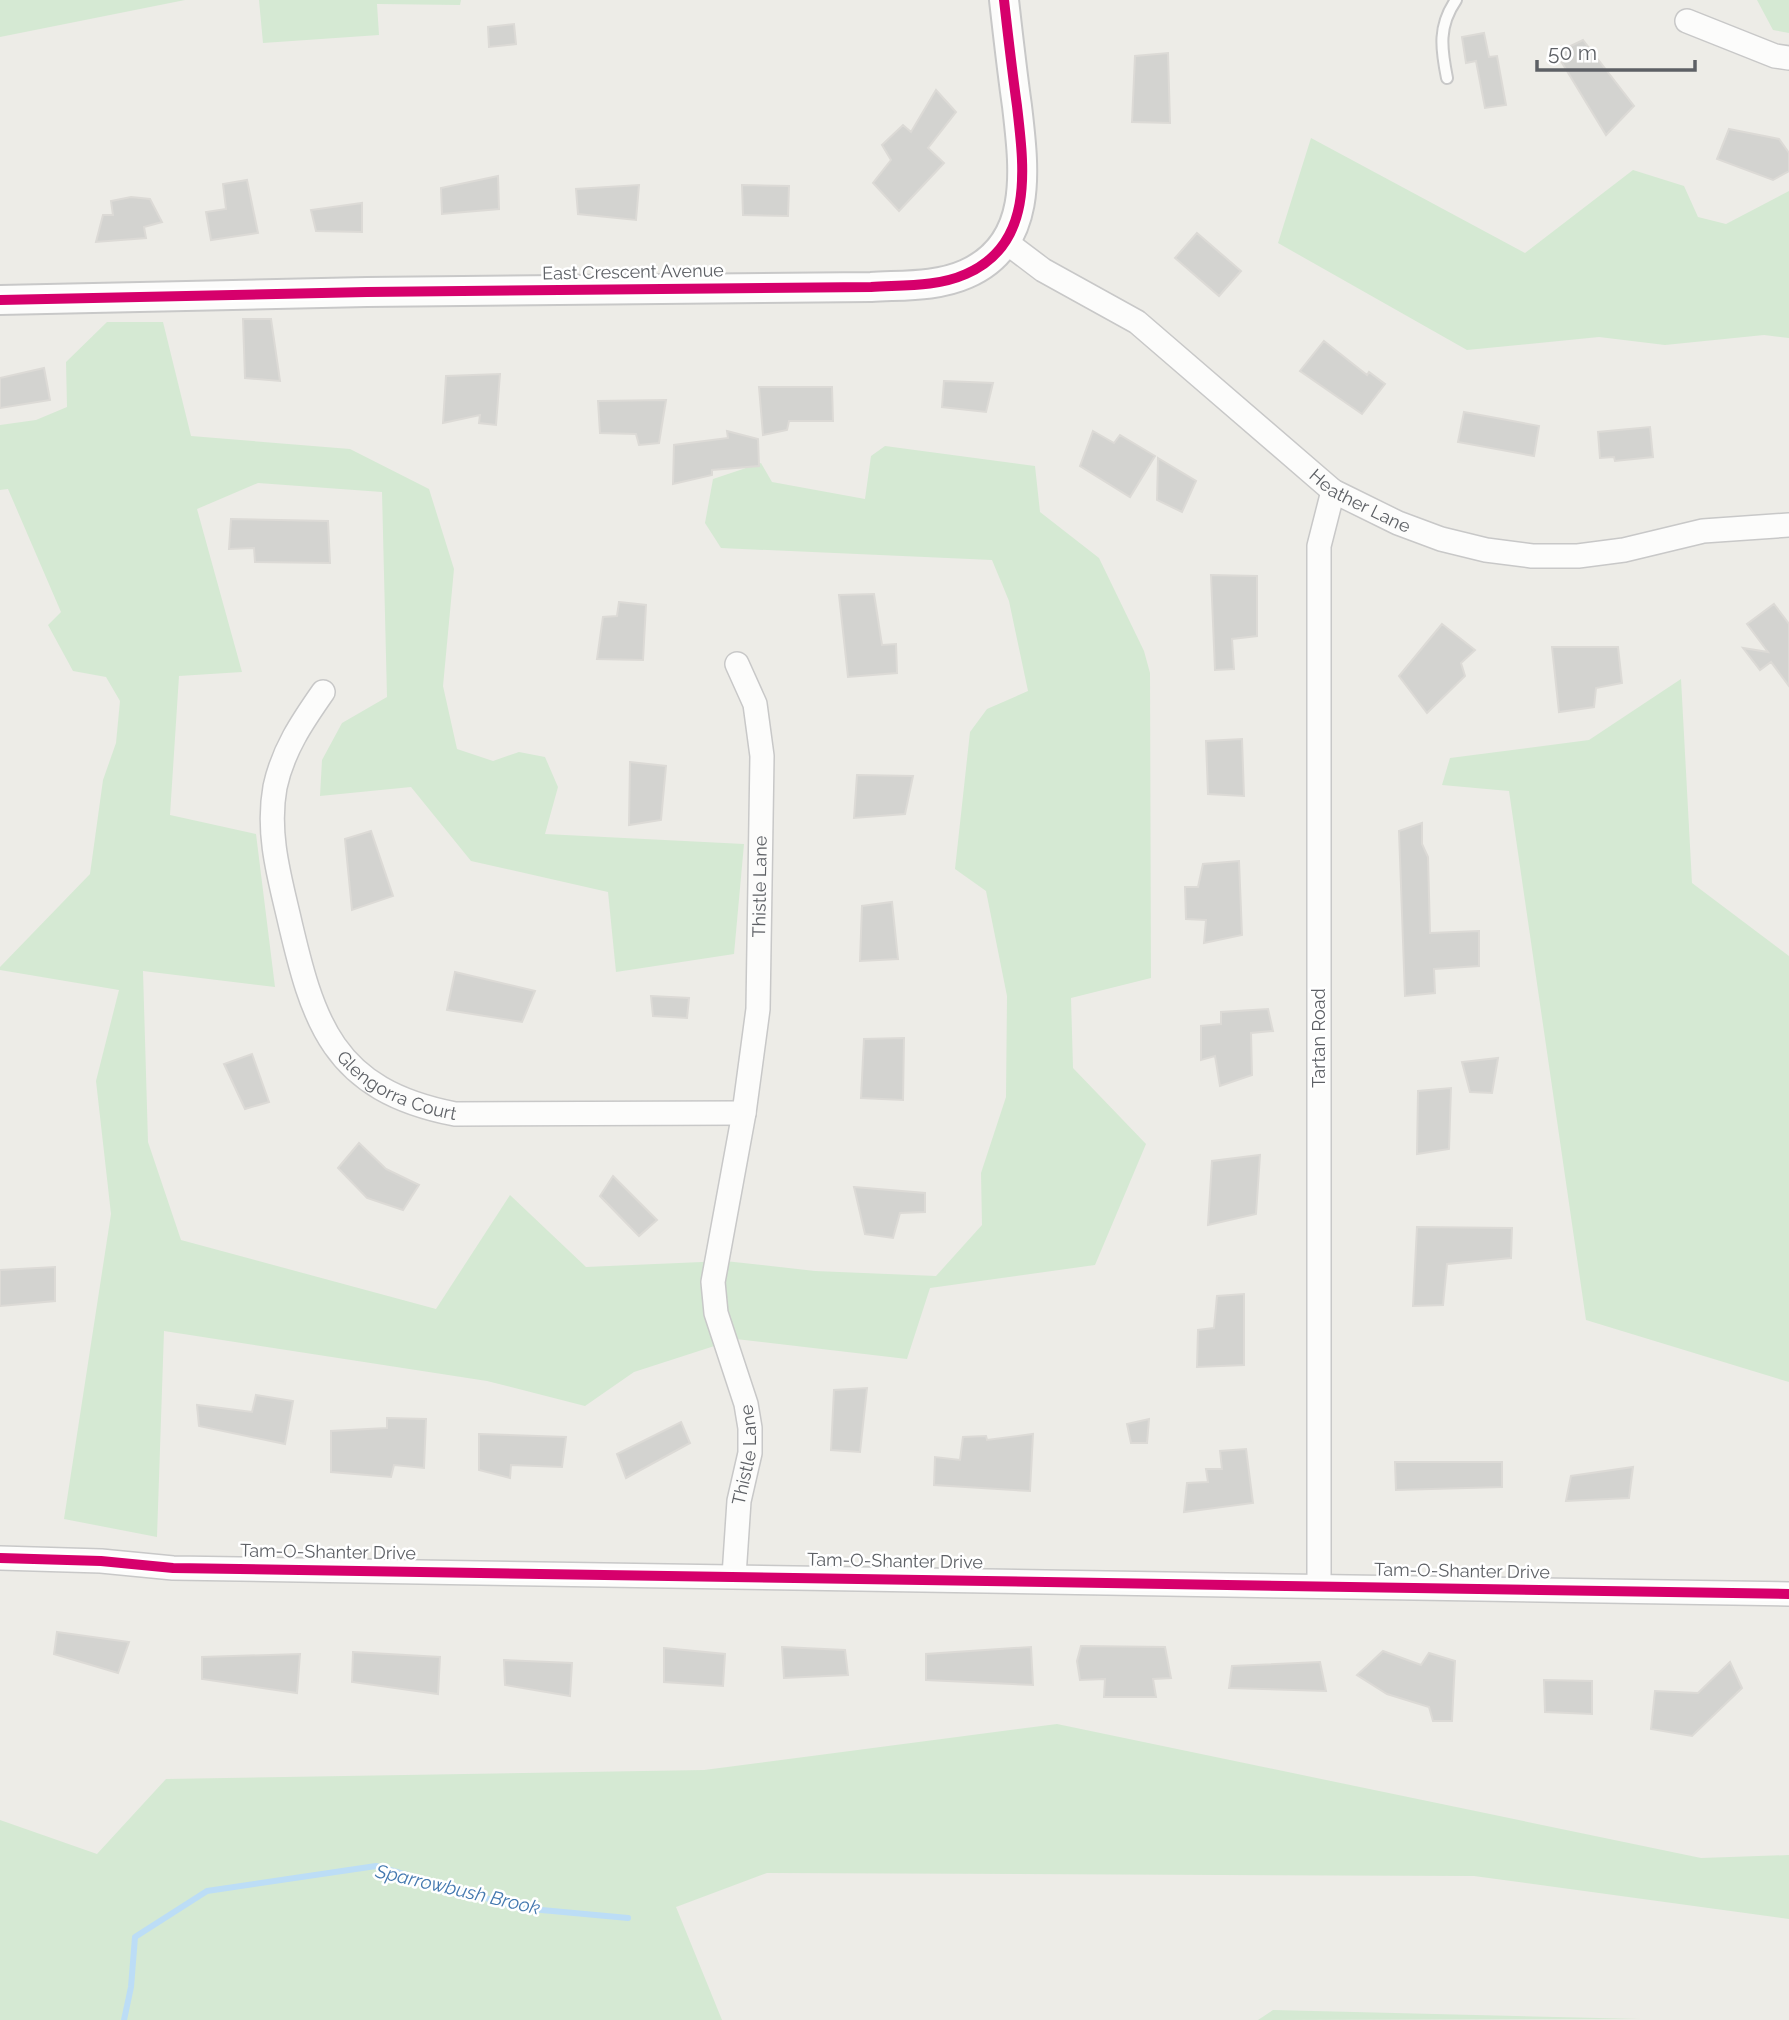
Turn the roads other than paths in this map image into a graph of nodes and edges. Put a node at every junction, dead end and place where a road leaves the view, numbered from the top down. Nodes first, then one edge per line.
1 (1004, 0) edge
2 (1456, 0) edge
3 (1687, 21) dead end
4 (1789, 58) edge
5 (1447, 78) dead end
6 (1006, 242) junction
7 (0, 300) edge
8 (1333, 491) junction
9 (1789, 526) edge
10 (737, 664) dead end
11 (323, 692) dead end
12 (744, 1112) junction
13 (0, 1558) edge
14 (734, 1576) junction
15 (1319, 1586) junction
16 (1789, 1594) edge

1 - 6 street, East Crescent Avenue
2 - 5 lane
3 - 4 street
6 - 7 street, East Crescent Avenue
6 - 8 street, Heather Lane
8 - 9 street, Heather Lane
8 - 15 street, Tartan Road
10 - 12 street, Thistle Lane
11 - 12 street, Glengorra Court
12 - 14 street, Thistle Lane
13 - 14 street, Tam-O-Shanter Drive
14 - 15 street, Tam-O-Shanter Drive
15 - 16 street, Tam-O-Shanter Drive

